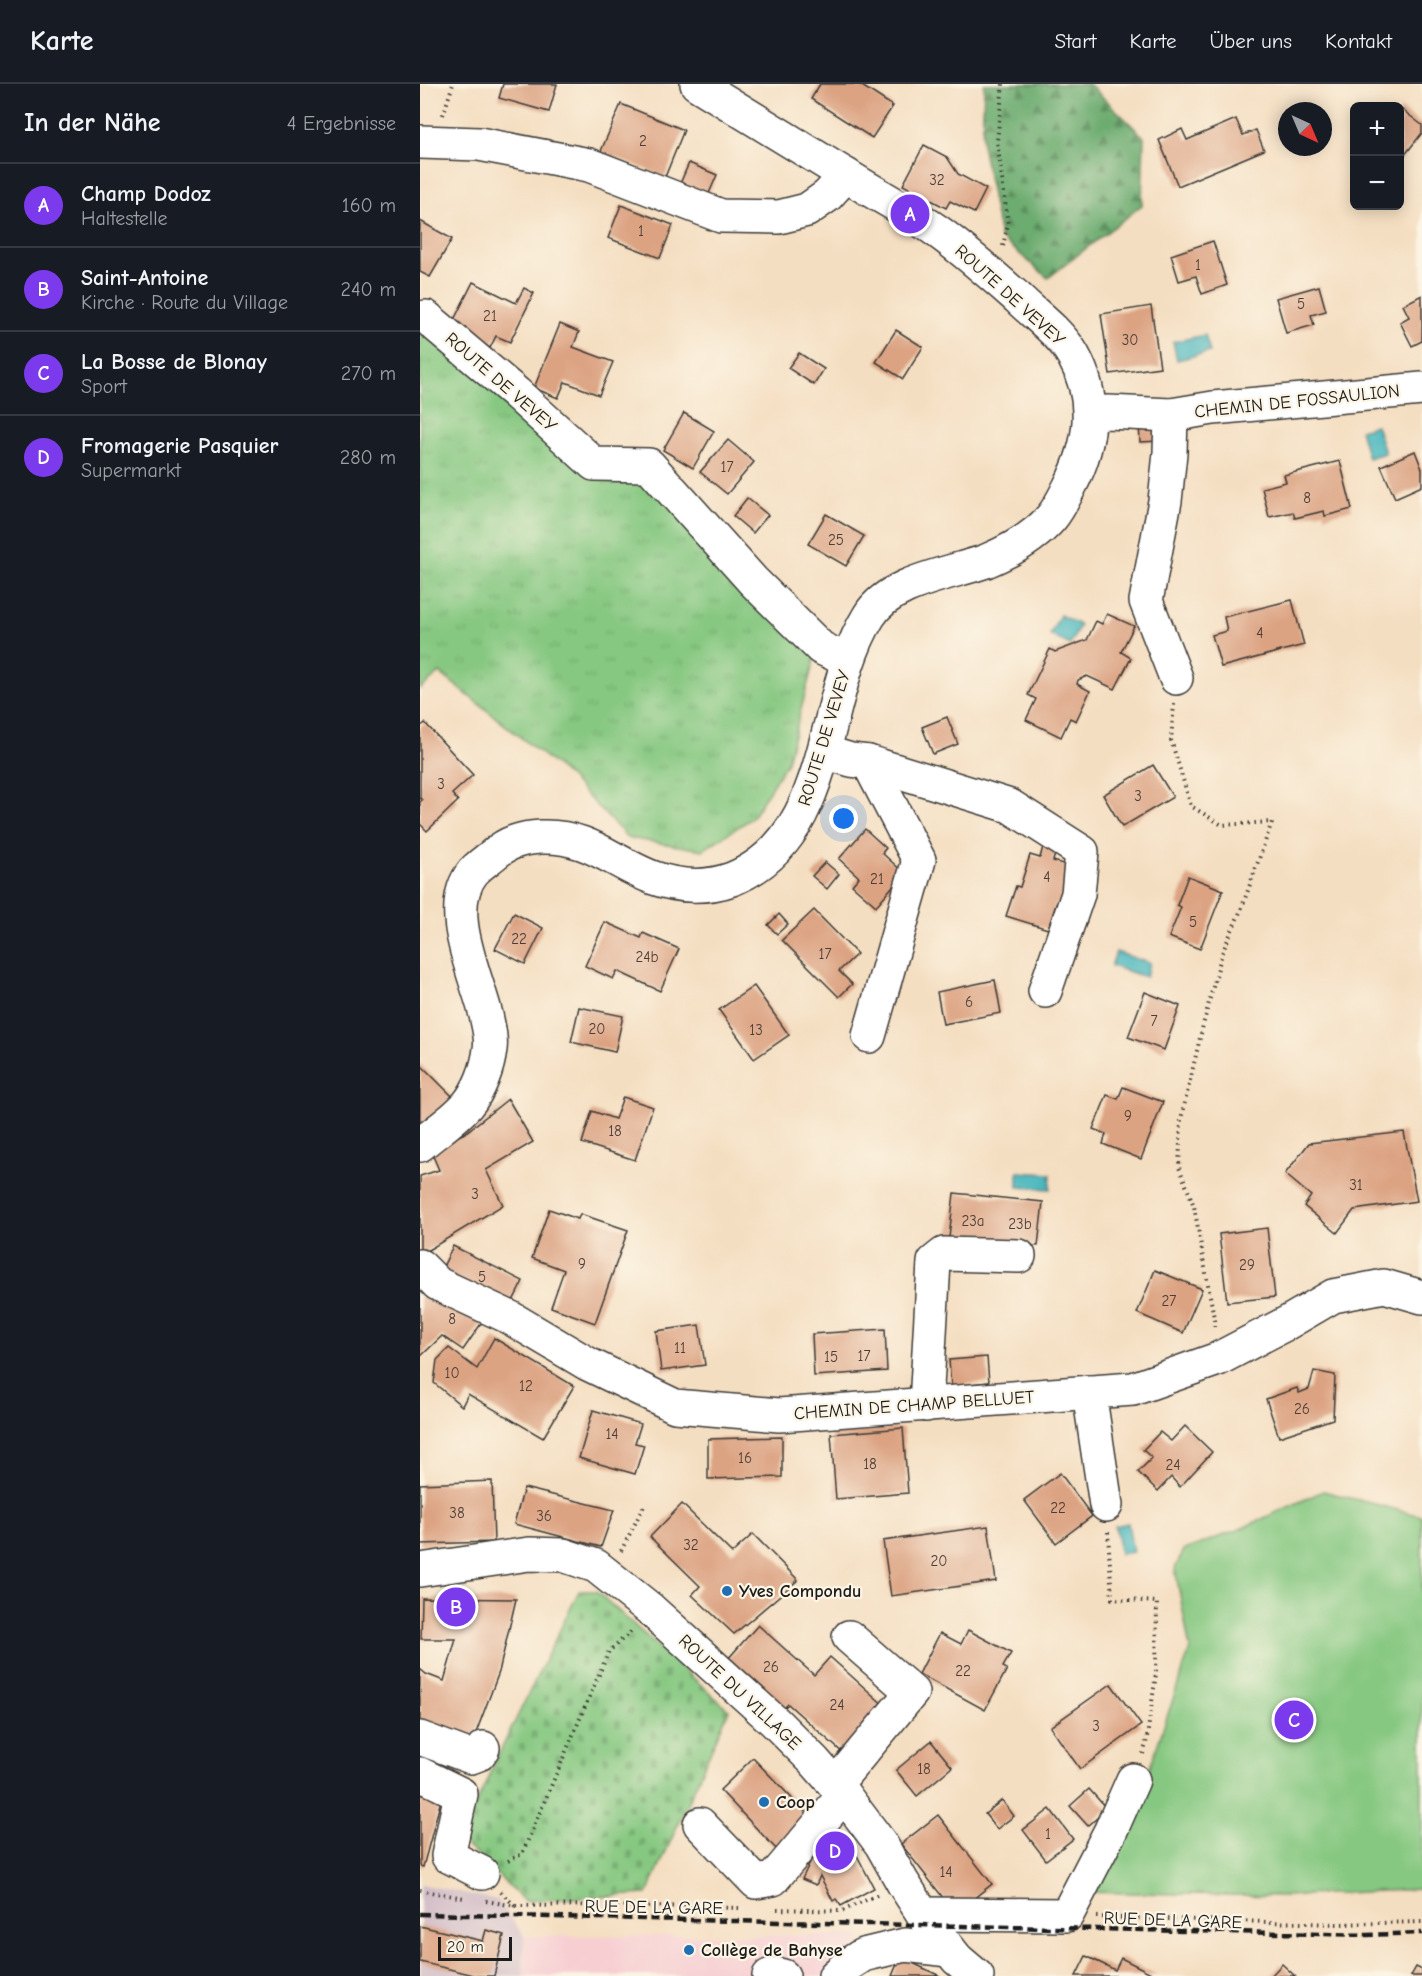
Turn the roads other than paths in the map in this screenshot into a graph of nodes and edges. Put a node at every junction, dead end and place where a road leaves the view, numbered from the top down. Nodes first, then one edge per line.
1 (697, 84) edge
2 (420, 142) edge
3 (846, 175) junction
4 (426, 317) dead end
5 (1422, 389) edge
6 (1090, 413) junction
7 (1171, 415) junction
8 (847, 660) junction
9 (1176, 678) road end
10 (824, 752) junction
11 (868, 762) junction
12 (1045, 991) dead end
13 (869, 1036) dead end
14 (420, 1145) edge
15 (1019, 1256) dead end
16 (420, 1266) edge
17 (1422, 1297) edge
18 (1089, 1392) junction
19 (926, 1405) junction
20 (1106, 1505) road end
21 (420, 1570) edge
22 (849, 1637) dead end
23 (420, 1738) edge
24 (483, 1748) dead end
25 (420, 1774) edge
26 (1133, 1780) road end
27 (839, 1790) junction
28 (700, 1824) dead end
29 (476, 1890) road end
30 (923, 1914) junction
31 (949, 1950) junction
32 (770, 1976) edge
33 (783, 1976) edge
34 (836, 1976) edge
35 (976, 1976) edge

1 - 3 street, ROUTE DE VEVEY
2 - 3 street
3 - 6 street, ROUTE DE VEVEY
4 - 8 street, ROUTE DE VEVEY
5 - 7 street, CHEMIN DE FOSSAULION
6 - 7 street, CHEMIN DE FOSSAULION
6 - 8 street, ROUTE DE VEVEY
7 - 9 street, CHEMIN DE FOSSAULION
8 - 10 street, ROUTE DE VEVEY
10 - 11 street
10 - 14 street, ROUTE DE VEVEY
11 - 12 street
11 - 13 street
15 - 19 street
16 - 19 street, CHEMIN DE CHAMP BELLUET
17 - 18 street, CHEMIN DE CHAMP BELLUET
18 - 19 street, CHEMIN DE CHAMP BELLUET
18 - 20 street
21 - 27 street, ROUTE DU VILLAGE
22 - 27 street
23 - 24 street
25 - 29 street
26 - 30 street
27 - 28 street
27 - 30 street, ROUTE DU VILLAGE
30 - 31 street, ROUTE DU VILLAGE
31 - 34 street
31 - 35 street, ROUTE DU VILLAGE
32 - 33 street

